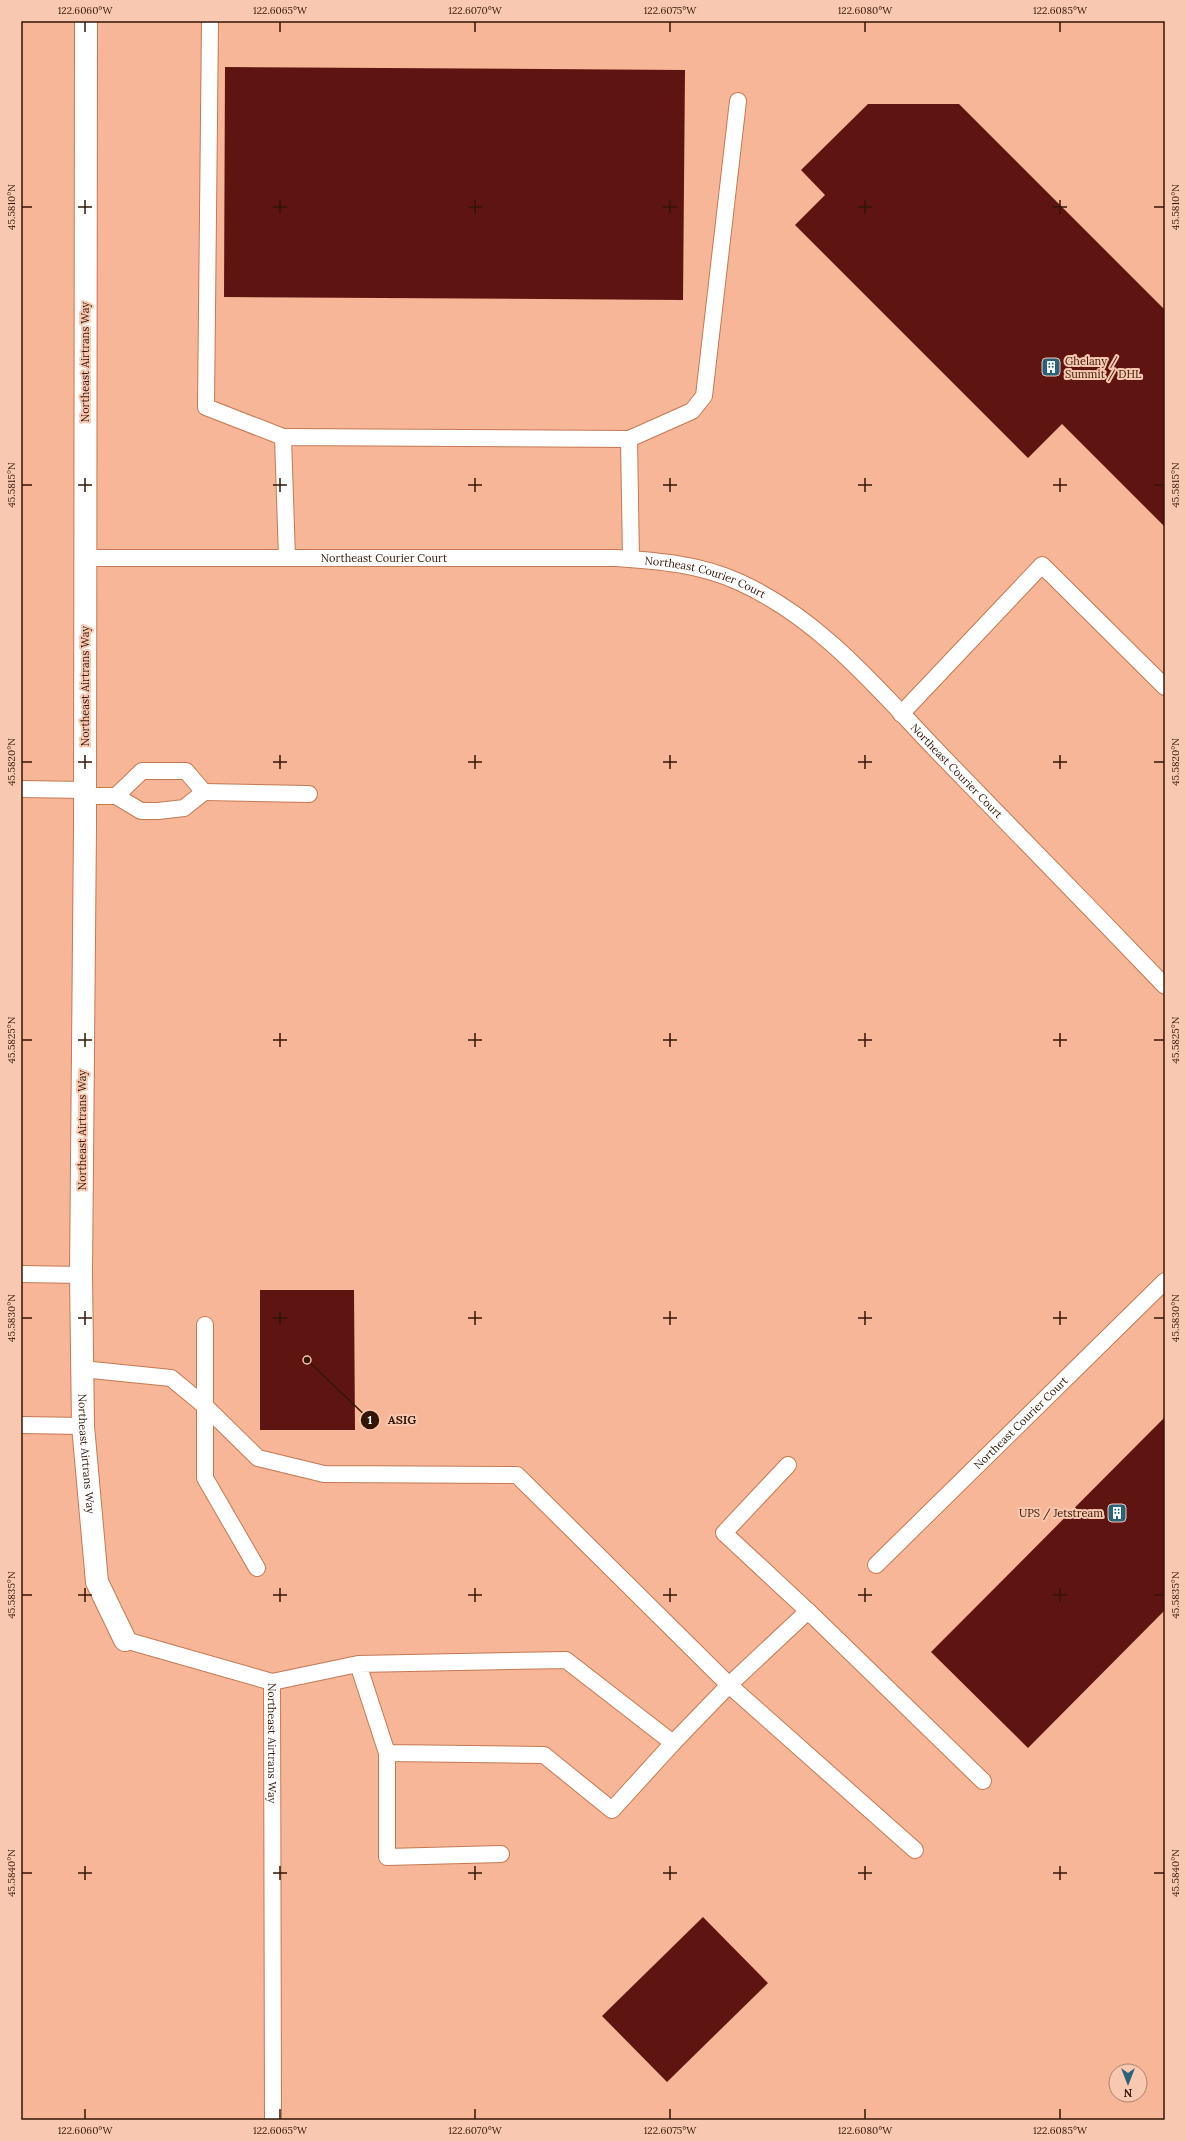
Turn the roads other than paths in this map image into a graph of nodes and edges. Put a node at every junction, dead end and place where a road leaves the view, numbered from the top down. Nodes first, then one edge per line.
1 (86, 21) edge
2 (210, 21) edge
3 (738, 101) dead end
4 (283, 437) junction
5 (629, 439) junction
6 (85, 558) junction
7 (287, 558) junction
8 (631, 559) junction
9 (1165, 687) edge
10 (901, 714) junction
11 (21, 789) edge
12 (204, 792) junction
13 (84, 793) junction
14 (309, 794) dead end
15 (116, 796) junction
16 (1165, 986) edge
17 (21, 1274) edge
18 (81, 1275) junction
19 (1165, 1281) edge
20 (205, 1325) dead end
21 (82, 1369) junction
22 (205, 1406) junction
23 (21, 1425) edge
24 (83, 1426) junction
25 (788, 1465) dead end
26 (876, 1565) dead end
27 (257, 1568) dead end
28 (808, 1611) junction
29 (125, 1640) joint
30 (358, 1664) junction
31 (272, 1682) junction
32 (729, 1685) junction
33 (672, 1743) junction
34 (387, 1753) junction
35 (983, 1781) dead end
36 (915, 1850) dead end
37 (501, 1854) dead end
38 (273, 2120) edge

1 - 6 street, Northeast Airtrans Way
2 - 4 lane
3 - 5 lane
4 - 5 lane
4 - 7 lane
5 - 8 lane
6 - 7 lane, Northeast Courier Court
6 - 13 street, Northeast Airtrans Way
7 - 8 lane, Northeast Courier Court
8 - 10 lane, Northeast Courier Court
9 - 10 lane
10 - 16 lane, Northeast Courier Court
11 - 13 lane
12 - 14 lane
12 - 15 lane
12 - 15 lane
13 - 15 lane
13 - 18 street, Northeast Airtrans Way
17 - 18 lane
18 - 21 street, Northeast Airtrans Way
19 - 26 lane, Northeast Courier Court
20 - 22 lane
21 - 22 lane
21 - 24 street, Northeast Airtrans Way
22 - 27 lane
22 - 32 lane
23 - 24 lane
24 - 29 street, Northeast Airtrans Way
25 - 28 lane
28 - 32 lane
28 - 35 lane
29 - 31 lane, Northeast Airtrans Way
30 - 31 lane
30 - 33 lane
30 - 34 lane
31 - 38 lane, Northeast Airtrans Way
32 - 33 lane
32 - 36 lane
33 - 34 lane
34 - 37 lane

